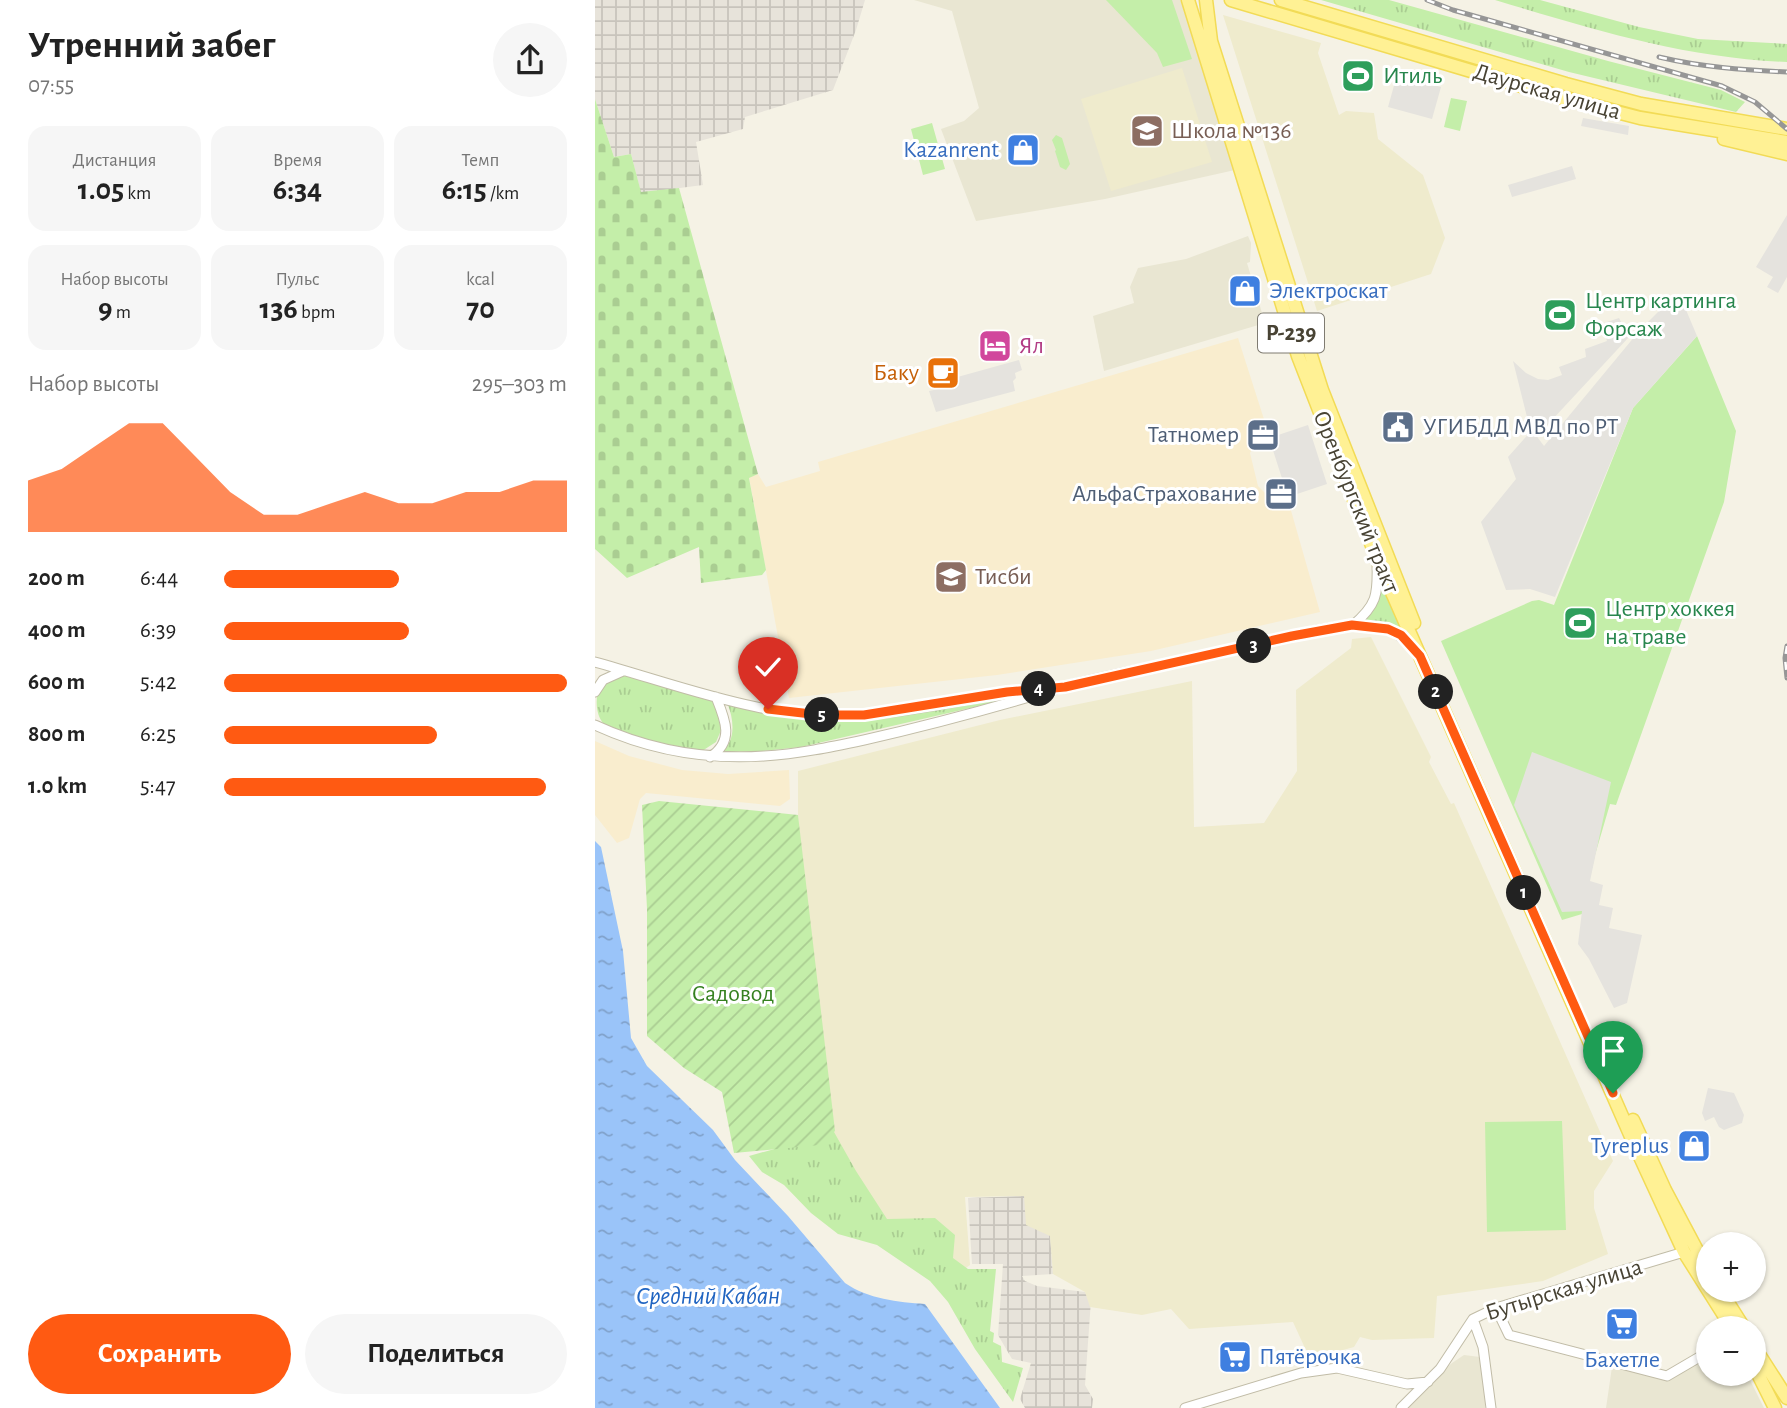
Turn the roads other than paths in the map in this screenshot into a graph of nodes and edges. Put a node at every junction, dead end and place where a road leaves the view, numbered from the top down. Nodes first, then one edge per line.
1 (1188, 0) edge
2 (1206, 0) edge
3 (1231, 0) edge
4 (1281, 0) edge
5 (1566, 84) junction
6 (1562, 98) junction
7 (1689, 120) junction
8 (1787, 121) edge
9 (1787, 129) edge
10 (1787, 142) edge
11 (1787, 154) edge
12 (1376, 556) junction
13 (1352, 625) junction
14 (1420, 656) junction
15 (595, 662) edge
16 (625, 670) junction
17 (1065, 687) junction
18 (595, 692) edge
19 (716, 697) junction
20 (595, 724) edge
21 (709, 757) junction
22 (1696, 1248) edge
23 (1684, 1252) junction
24 (1496, 1308) junction
25 (1724, 1316) edge
26 (1473, 1319) junction
27 (1696, 1359) edge
28 (1766, 1365) edge
29 (1428, 1382) junction
30 (1764, 1386) edge
31 (1787, 1398) edge
32 (1185, 1408) edge
33 (1401, 1408) edge
34 (1492, 1408) edge
35 (1775, 1408) edge

1 - 12 main road, Оренбургский тракт / Р-239
2 - 22 main road, Оренбургский тракт / Р-239
3 - 6 main road, Даурская улица
4 - 5 main road, Даурская улица
5 - 6 main road
5 - 7 main road, Даурская улица
6 - 7 main road, Даурская улица
7 - 8 main road
7 - 9 main road
7 - 10 main road, Даурская улица
7 - 11 main road
12 - 13 street
12 - 14 main road, Оренбургский тракт / Р-239
13 - 14 street
13 - 17 street
14 - 23 main road, Оренбургский тракт / Р-239
15 - 16 street
16 - 18 street
16 - 19 street
17 - 19 street
17 - 21 street
19 - 21 street
20 - 21 street
23 - 24 street, Бутырская улица
23 - 25 main road, Оренбургский тракт / Р-239
24 - 26 street, Бутырская улица
24 - 27 street
26 - 29 street, Бутырская улица
26 - 34 street
28 - 31 main road
29 - 32 street
29 - 33 street, Бутырская улица
30 - 35 main road

